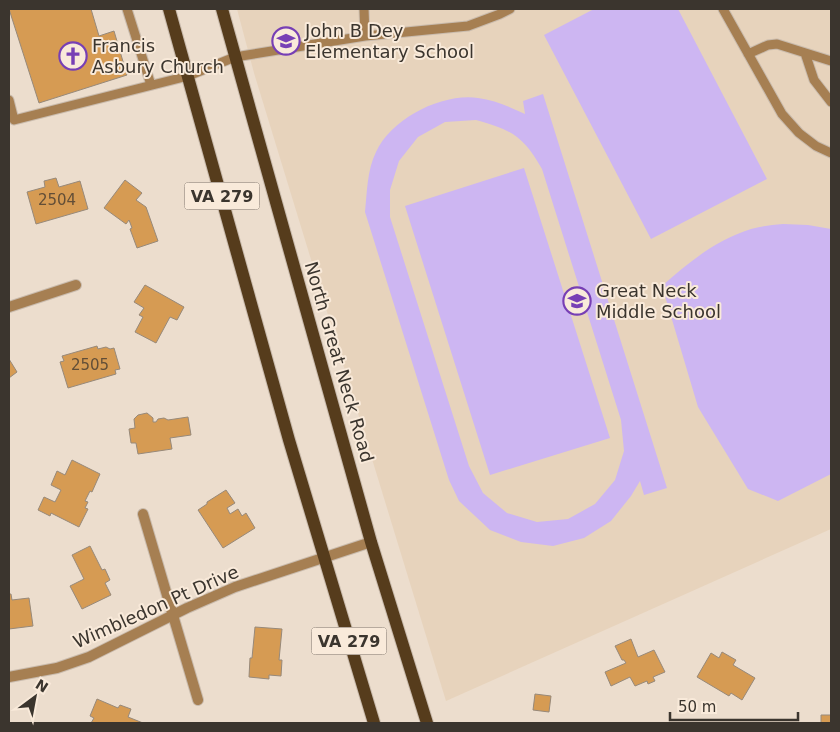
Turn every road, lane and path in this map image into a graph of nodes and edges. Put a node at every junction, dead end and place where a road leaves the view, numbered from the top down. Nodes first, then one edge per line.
1 (127, 9) edge
2 (169, 9) edge
3 (222, 9) edge
4 (364, 9) edge
5 (510, 9) edge
6 (723, 9) edge
7 (365, 36) junction
8 (805, 53) junction
9 (748, 54) junction
10 (235, 58) junction
11 (831, 61) edge
12 (188, 76) junction
13 (151, 85) junction
14 (9, 100) edge
15 (831, 102) edge
16 (831, 153) edge
17 (76, 285) dead end
18 (9, 307) edge
19 (143, 514) dead end
20 (371, 542) junction
21 (324, 558) junction
22 (173, 614) junction
23 (9, 677) edge
24 (198, 700) dead end
25 (374, 723) edge
26 (427, 723) edge

1 - 13 lane
2 - 12 main road, VA 279
3 - 10 main road, North Great Neck Road / VA 279
4 - 7 lane
5 - 7 lane
6 - 9 lane
7 - 10 lane
8 - 9 lane
8 - 11 lane
8 - 15 lane
9 - 16 lane
10 - 12 lane
10 - 20 main road, North Great Neck Road / VA 279
12 - 13 lane
12 - 21 main road, VA 279
13 - 14 lane
17 - 18 street
19 - 22 street
20 - 21 street, Wimbledon Pt Drive
20 - 26 main road, North Great Neck Road / VA 279
21 - 22 street, Wimbledon Pt Drive
21 - 25 main road, VA 279
22 - 23 street, Wimbledon Pt Drive
22 - 24 street

